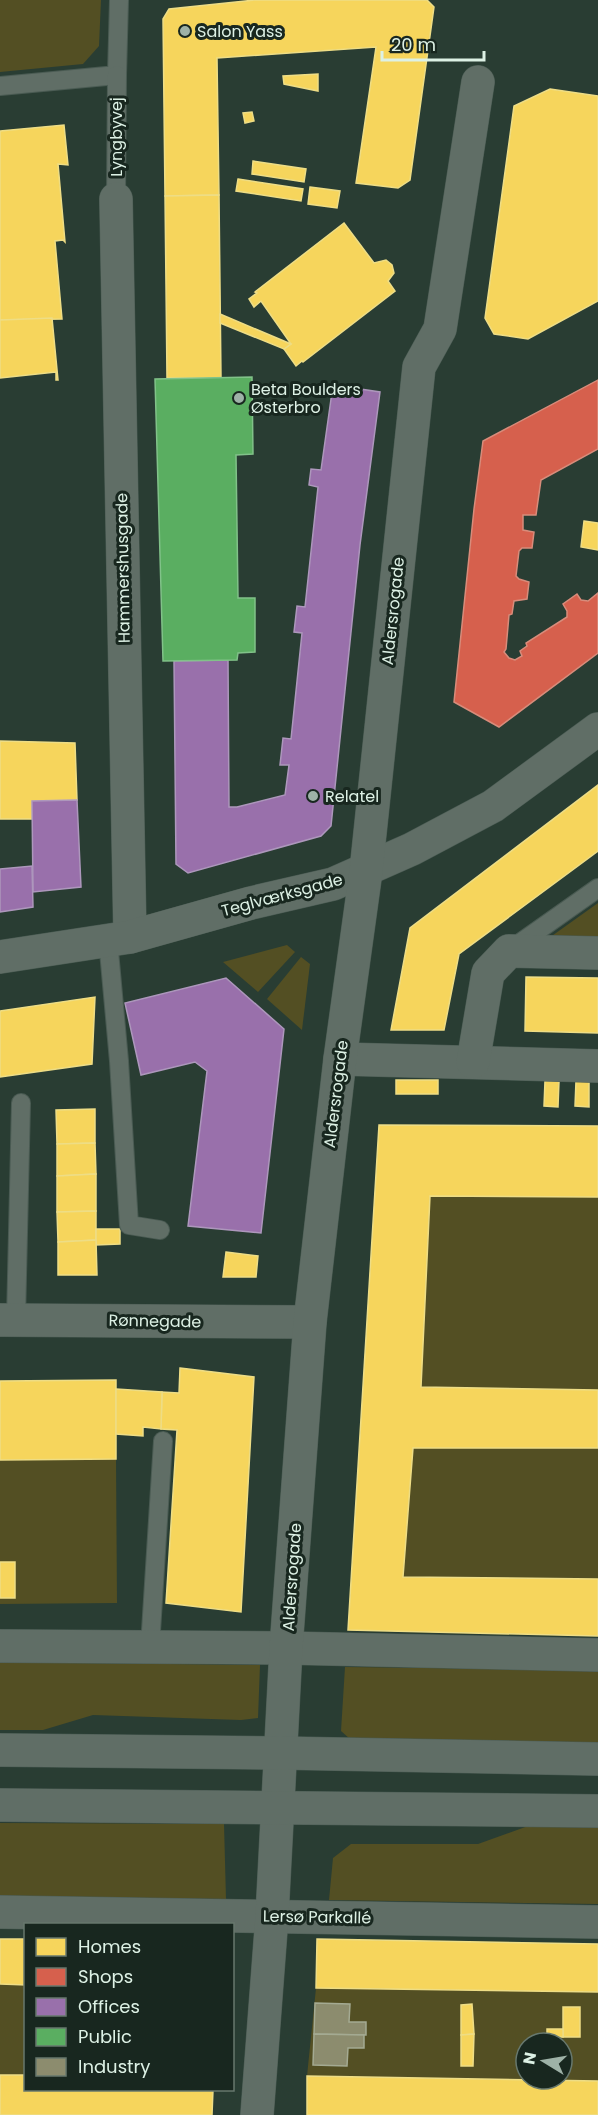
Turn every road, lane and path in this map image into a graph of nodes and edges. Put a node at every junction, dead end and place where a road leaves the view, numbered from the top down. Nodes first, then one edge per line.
1 (119, 0) edge
2 (117, 75) junction
3 (478, 82) dead end
4 (0, 86) edge
5 (116, 199) joint
6 (598, 729) edge
7 (366, 871) junction
8 (598, 888) edge
9 (119, 939) junction
10 (509, 951) junction
11 (598, 953) edge
12 (0, 957) edge
13 (340, 1059) junction
14 (473, 1062) junction
15 (598, 1066) edge
16 (21, 1102) dead end
17 (160, 1230) dead end
18 (8, 1319) edge
19 (310, 1323) junction
20 (163, 1441) dead end
21 (0, 1646) edge
22 (150, 1647) junction
23 (286, 1648) junction
24 (598, 1654) edge
25 (0, 1750) edge
26 (280, 1752) junction
27 (598, 1759) edge
28 (0, 1805) edge
29 (278, 1808) junction
30 (598, 1811) edge
31 (0, 1912) edge
32 (272, 1916) junction
33 (598, 1922) edge
34 (257, 2115) edge

1 - 2 lane, Lyngbyvej
2 - 4 lane, Lyngbyvej
2 - 5 lane, Lyngbyvej
3 - 7 street, Aldersrogade
5 - 9 street, Hammershusgade
6 - 7 street, Teglværksgade
7 - 9 street, Teglværksgade
7 - 13 street, Aldersrogade
8 - 10 lane
9 - 12 street, Teglværksgade
9 - 17 lane
10 - 11 street
10 - 14 street
13 - 14 street
13 - 19 street, Aldersrogade
14 - 15 street
16 - 18 lane
18 - 19 street, Rønnegade
19 - 23 street, Aldersrogade
20 - 22 lane
21 - 22 street
22 - 23 street
23 - 24 street
23 - 26 street, Aldersrogade
25 - 26 street
26 - 27 street
26 - 29 street, Aldersrogade
28 - 29 street
29 - 30 street
29 - 32 street, Aldersrogade
31 - 32 street, Lersø Parkallé
32 - 33 street, Lersø Parkallé
32 - 34 street, Aldersrogade

